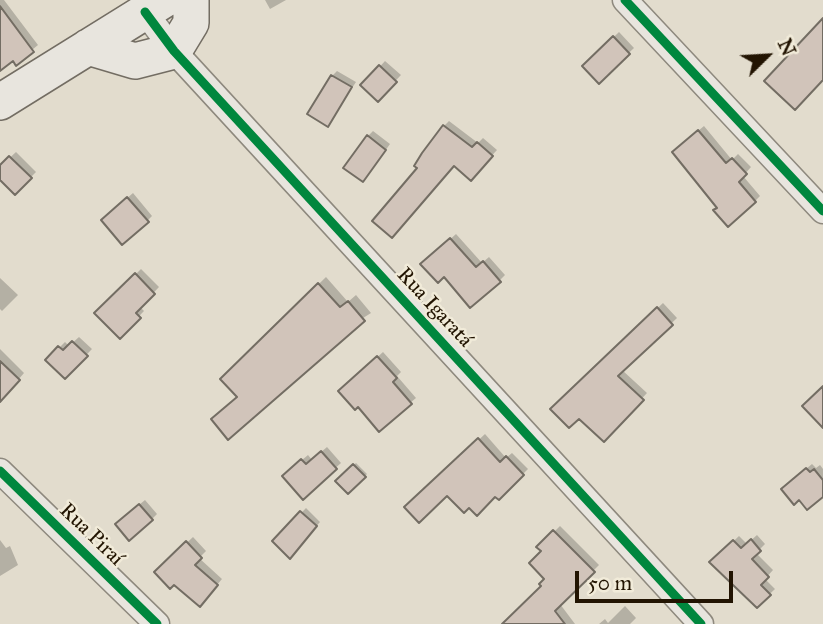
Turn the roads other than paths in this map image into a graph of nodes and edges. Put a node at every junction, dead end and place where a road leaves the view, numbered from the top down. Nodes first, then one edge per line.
1 (191, 0) edge
2 (625, 0) edge
3 (154, 6) edge
4 (88, 47) junction
5 (174, 51) junction
6 (0, 103) edge
7 (823, 211) edge
8 (0, 471) edge
9 (157, 624) edge
10 (701, 624) edge

1 - 5 main road
2 - 7 street
3 - 4 main road
3 - 5 street, Rua Igaratá
4 - 5 main road
4 - 6 main road
5 - 10 street, Rua Igaratá
8 - 9 street, Rua Piraí

